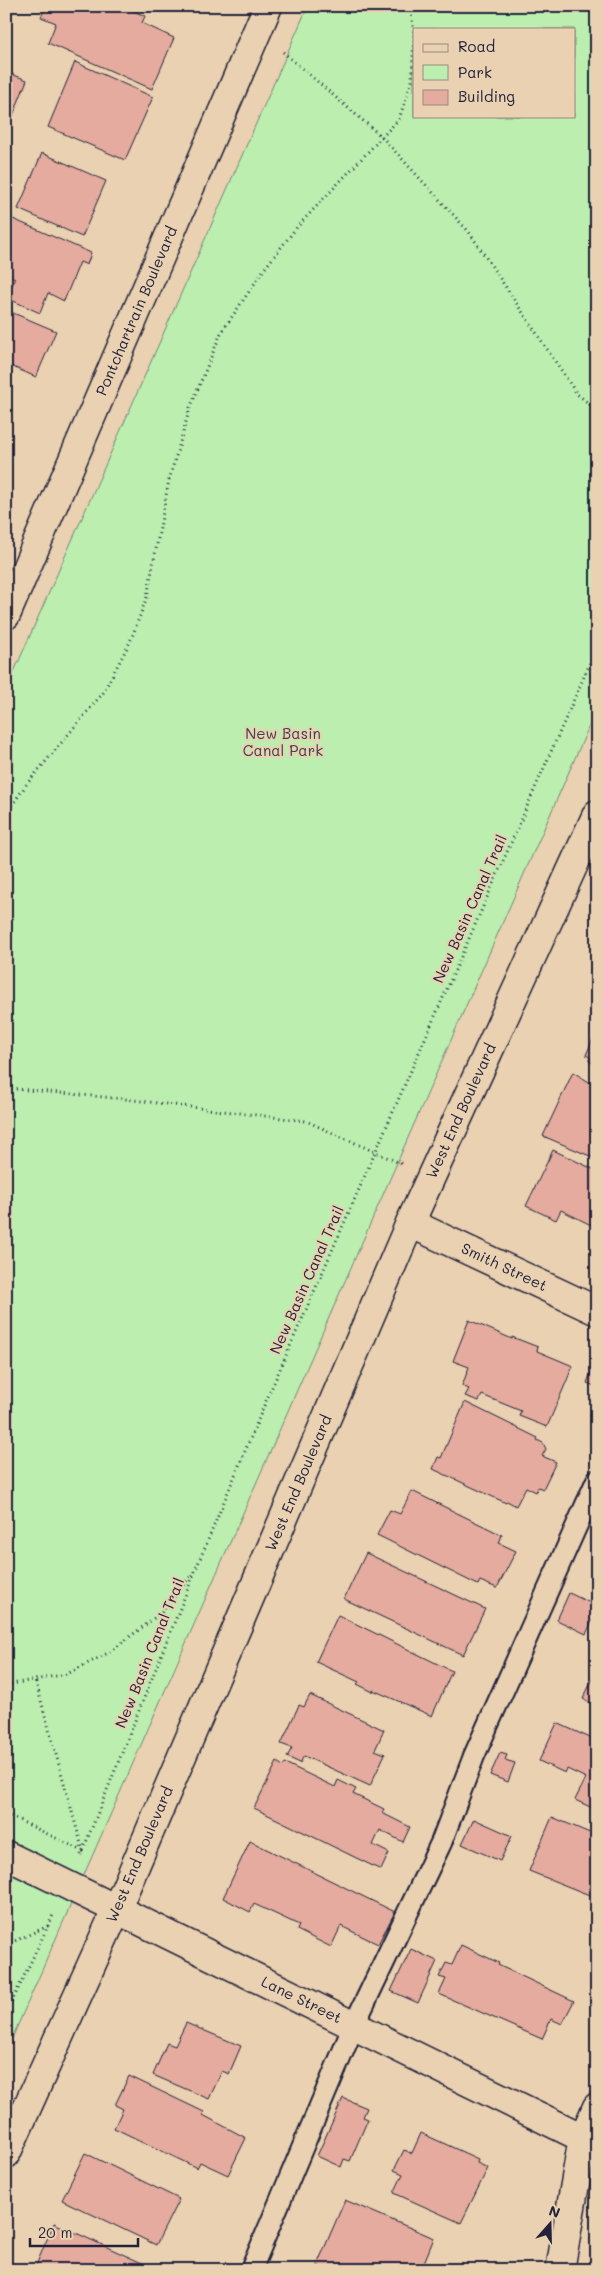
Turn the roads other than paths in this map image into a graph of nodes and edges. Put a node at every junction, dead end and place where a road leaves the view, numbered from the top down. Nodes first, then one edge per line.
1 (265, 12) edge
2 (6, 614) edge
3 (597, 814) edge
4 (410, 1223) junction
5 (597, 1311) edge
6 (597, 1480) edge
7 (6, 1855) edge
8 (117, 1908) junction
9 (354, 2025) junction
10 (597, 2108) edge
11 (590, 2142) edge
12 (6, 2154) edge
13 (251, 2270) edge
14 (560, 2270) edge

1 - 2 main road, Pontchartrain Boulevard
3 - 4 main road, West End Boulevard
4 - 5 main road, Smith Street
4 - 8 main road, West End Boulevard
6 - 9 lane
7 - 8 main road, Lane Street
8 - 9 main road, Lane Street
8 - 12 main road, West End Boulevard
9 - 11 main road, Lane Street
9 - 13 lane
10 - 11 main road
11 - 14 main road

